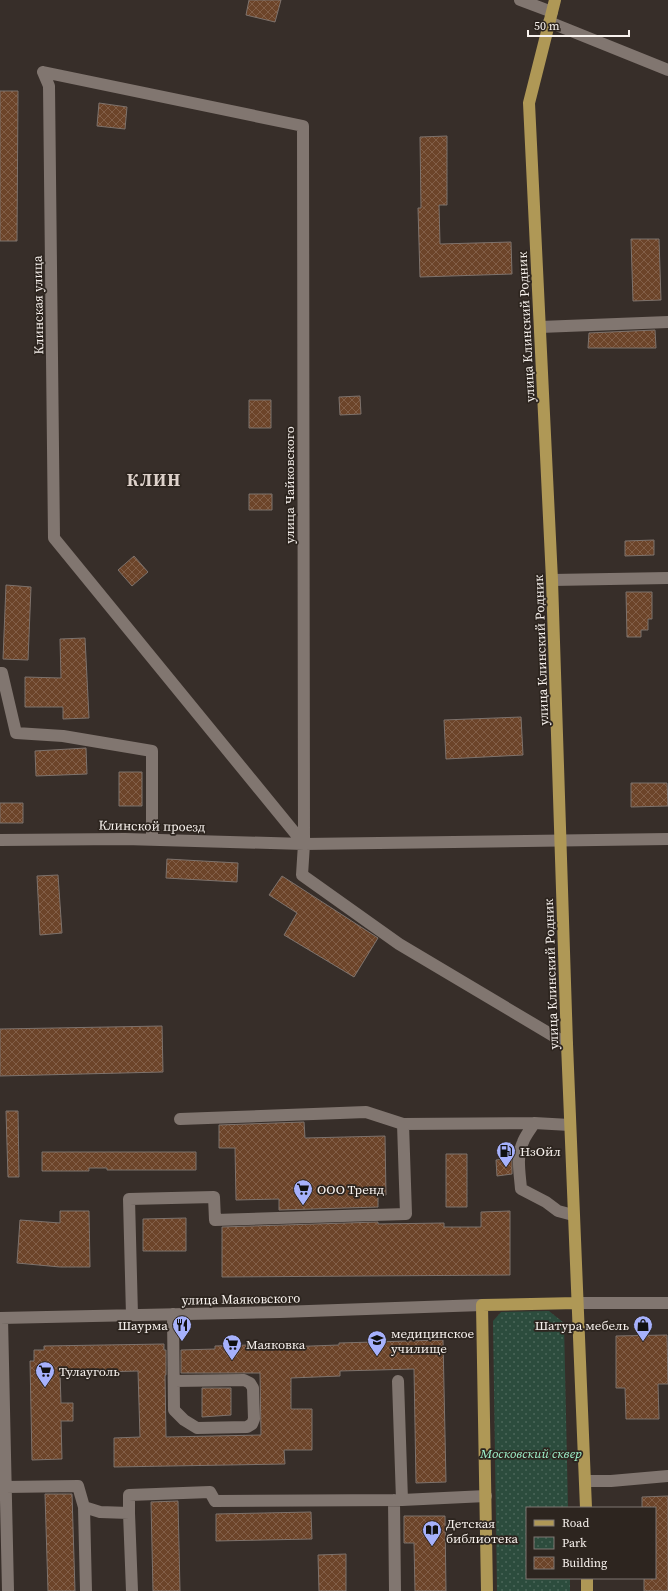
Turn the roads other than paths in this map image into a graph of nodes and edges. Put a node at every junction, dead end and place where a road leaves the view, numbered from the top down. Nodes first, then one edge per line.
1 (520, 0) edge
2 (552, 11) edge
3 (668, 70) edge
4 (303, 126) joint
5 (668, 322) edge
6 (540, 327) junction
7 (668, 578) edge
8 (552, 580) junction
9 (0, 673) edge
10 (0, 840) edge
11 (152, 840) junction
12 (668, 840) edge
13 (562, 842) junction
14 (304, 844) junction
15 (567, 1044) junction
16 (180, 1120) dead end
17 (534, 1123) junction
18 (403, 1124) junction
19 (570, 1125) junction
20 (573, 1215) junction
21 (577, 1303) junction
22 (668, 1304) edge
23 (482, 1305) junction
24 (173, 1314) junction
25 (132, 1315) junction
26 (1, 1318) edge
27 (174, 1381) junction
28 (398, 1381) dead end
29 (2, 1419) edge
30 (668, 1476) edge
31 (586, 1481) junction
32 (5, 1487) junction
33 (486, 1496) junction
34 (398, 1500) junction
35 (84, 1507) junction
36 (586, 1507) edge
37 (129, 1512) junction
38 (587, 1579) edge
39 (8, 1591) edge
40 (86, 1591) edge
41 (132, 1591) edge
42 (395, 1591) edge
43 (488, 1591) edge
44 (587, 1591) edge

1 - 2 street
2 - 3 street
2 - 6 main road, улица Клинский Родник
4 - 14 street, улица Чайковского
4 - 14 street, Клинская улица
5 - 6 street
6 - 8 main road, улица Клинский Родник
7 - 8 street
8 - 13 main road, улица Клинский Родник
9 - 11 street
10 - 11 street, Клинской проезд
11 - 14 street, Клинской проезд
12 - 13 street, Клинской проезд
13 - 14 street, Клинской проезд
13 - 15 main road, улица Клинский Родник
14 - 15 street, улица Чайковского
15 - 19 main road, улица Клинский Родник
16 - 18 street
17 - 18 street
17 - 19 street
17 - 20 street
18 - 25 street
19 - 20 main road, улица Клинский Родник
20 - 21 main road, улица Клинский Родник
21 - 22 street
21 - 23 main road
21 - 31 main road, улица Клинский Родник
23 - 24 street, улица Маяковского
23 - 33 main road
24 - 25 street, улица Маяковского
24 - 27 street
25 - 26 street, улица Маяковского
26 - 29 street
27 - 27 street
28 - 34 street
29 - 32 street
30 - 31 street
31 - 36 main road, улица Клинский Родник
32 - 35 street
32 - 39 street
33 - 34 street
33 - 43 main road
34 - 37 street
34 - 42 street
35 - 37 street
35 - 40 street
37 - 41 street
38 - 44 main road

